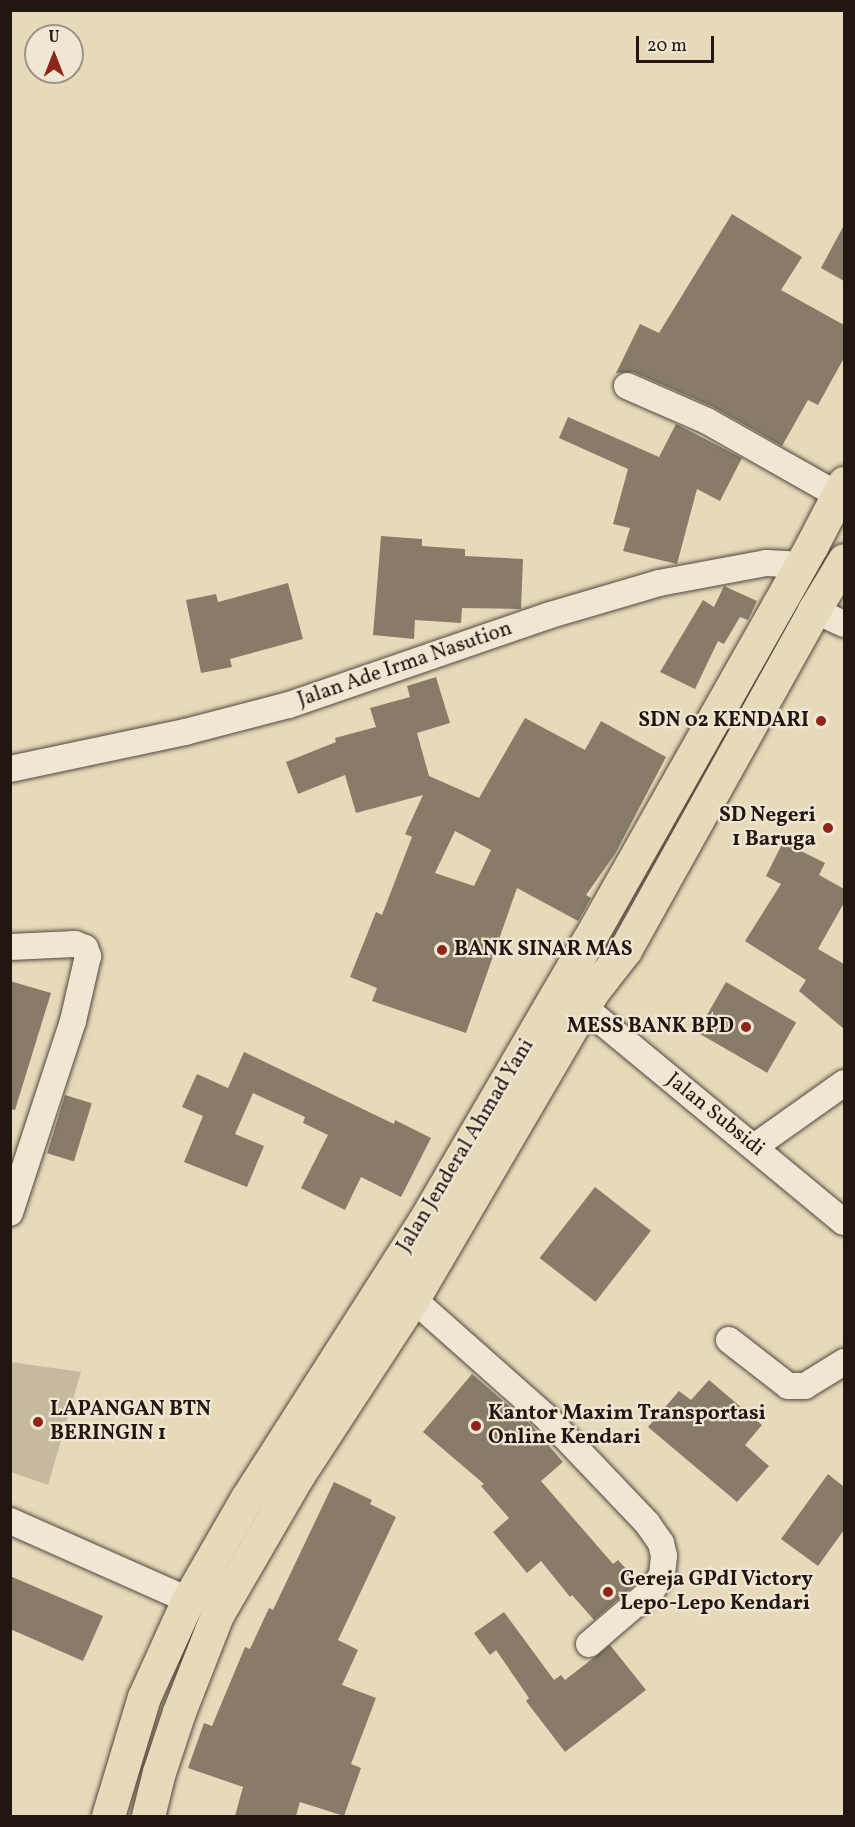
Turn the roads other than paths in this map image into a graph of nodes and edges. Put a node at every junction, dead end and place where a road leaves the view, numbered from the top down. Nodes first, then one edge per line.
1 (627, 386) dead end
2 (841, 489) edge
3 (844, 560) edge
4 (800, 566) junction
5 (814, 610) junction
6 (844, 624) edge
7 (10, 769) edge
8 (10, 947) edge
9 (585, 1008) junction
10 (844, 1083) edge
11 (754, 1147) junction
12 (10, 1213) edge
13 (444, 1216) junction
14 (844, 1222) edge
15 (400, 1290) junction
16 (729, 1340) dead end
17 (844, 1362) edge
18 (325, 1403) junction
19 (10, 1521) edge
20 (188, 1600) junction
21 (589, 1644) dead end
22 (108, 1816) edge
23 (148, 1816) edge

1 - 2 street
2 - 4 highway, Jalan Jenderal Ahmad Yani
3 - 5 highway, Jalan Jenderal Ahmad Yani
4 - 7 street, Jalan Ade Irma Nasution
4 - 13 highway, Jalan Jenderal Ahmad Yani
5 - 6 street
5 - 9 highway, Jalan Jenderal Ahmad Yani
8 - 12 street
9 - 11 street, Jalan Subsidi
9 - 13 highway, Jalan Jenderal Ahmad Yani
10 - 11 street
11 - 14 street, Jalan Subsidi
13 - 15 highway, Jalan Jenderal Ahmad Yani
15 - 18 highway, Jalan Jenderal Ahmad Yani
15 - 21 street
16 - 17 street
18 - 20 highway, Jalan Jenderal Ahmad Yani
18 - 23 highway, Jalan Jenderal Ahmad Yani
19 - 20 street
20 - 22 highway, Jalan Jenderal Ahmad Yani

